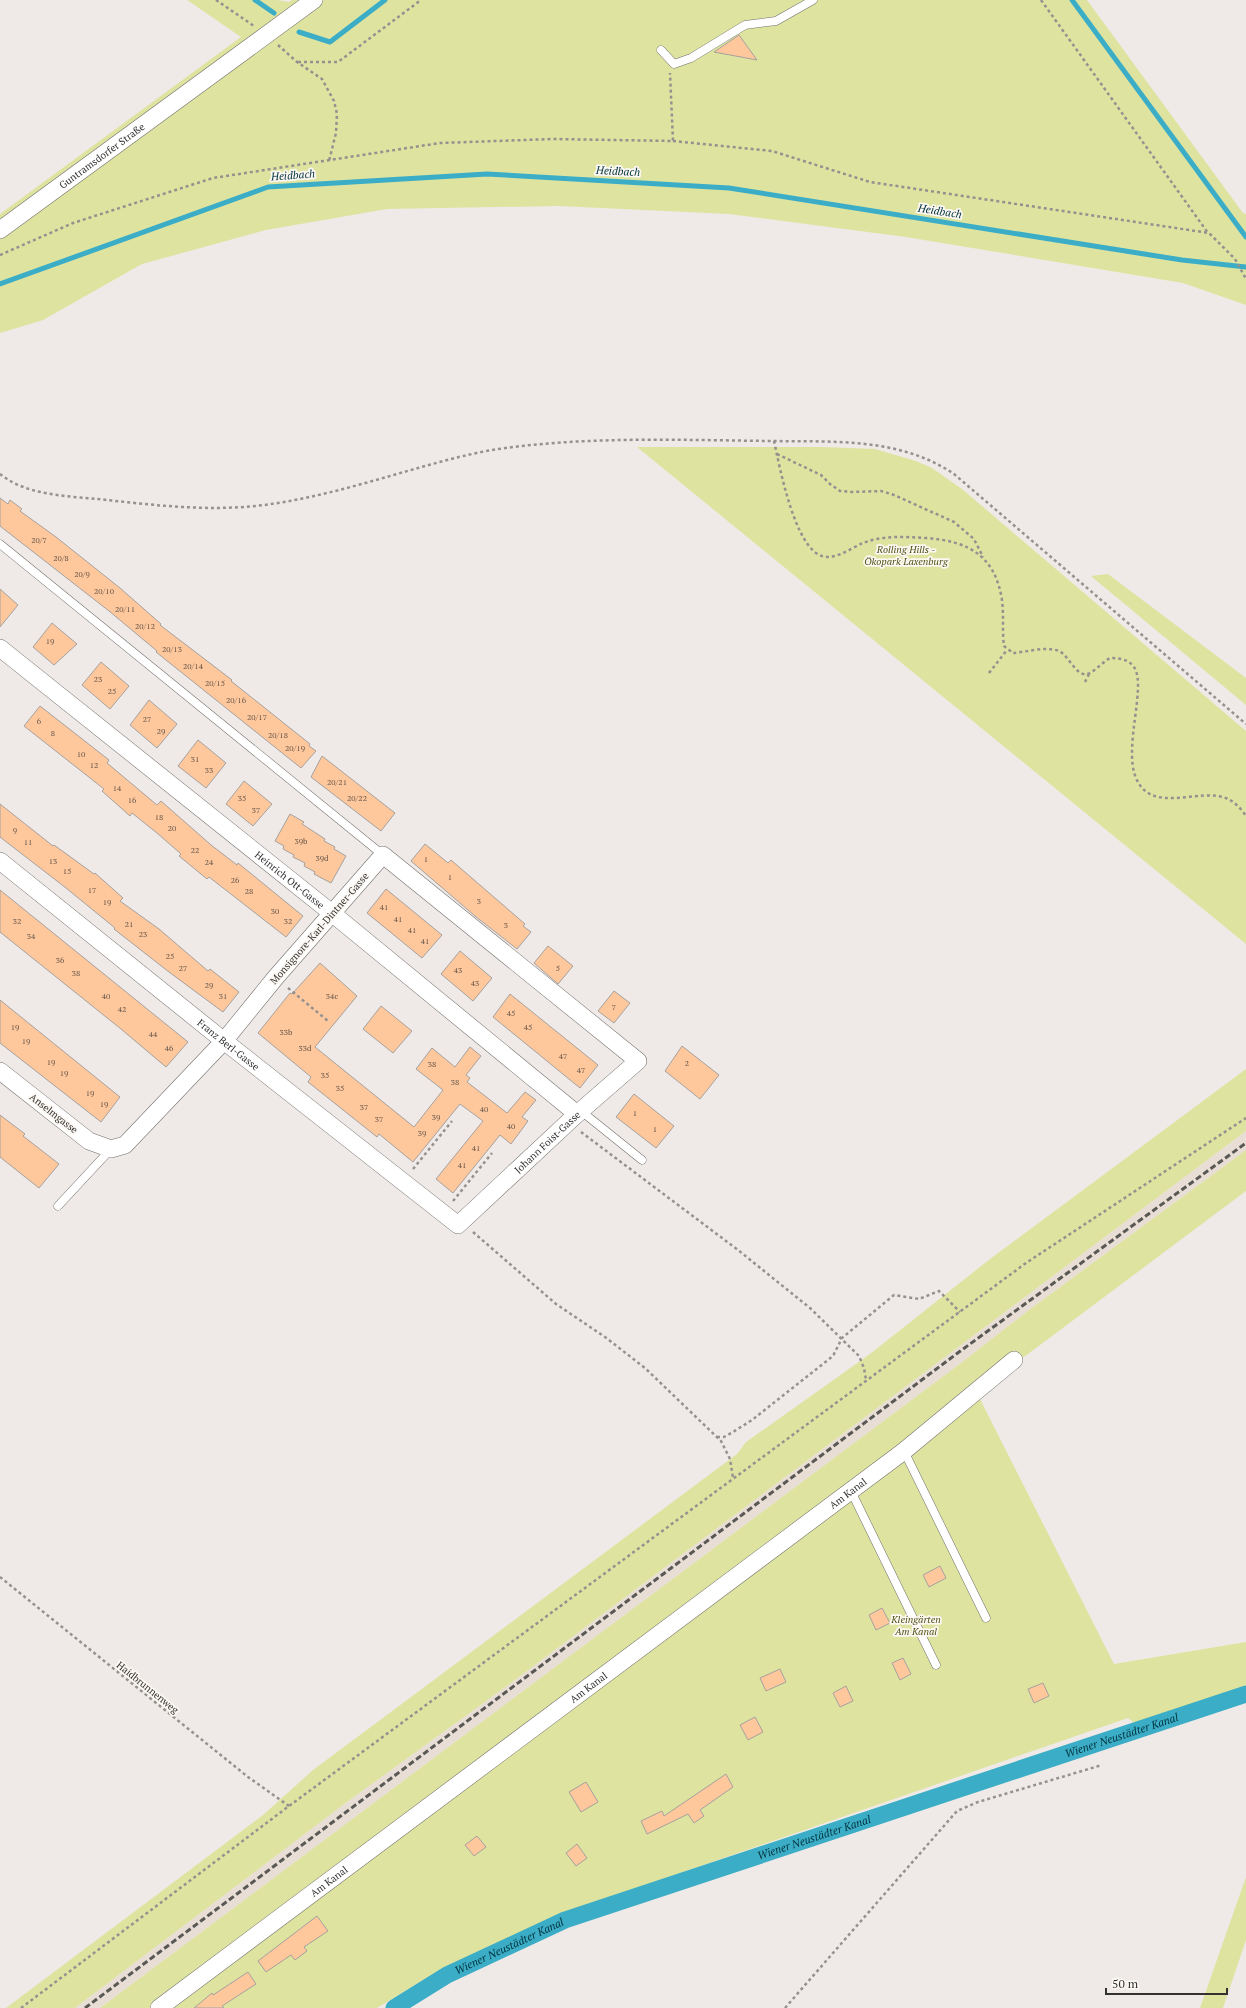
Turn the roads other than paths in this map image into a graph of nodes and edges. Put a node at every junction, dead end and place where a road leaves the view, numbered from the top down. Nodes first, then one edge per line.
1 (314, 0) edge
2 (813, 0) edge
3 (661, 50) dead end
4 (0, 230) edge
5 (0, 544) edge
6 (0, 648) edge
7 (383, 854) junction
8 (0, 862) edge
9 (333, 914) junction
10 (224, 1041) junction
11 (0, 1071) edge
12 (575, 1116) junction
13 (111, 1149) junction
14 (642, 1160) dead end
15 (58, 1206) dead end
16 (458, 1225) joint
17 (1014, 1360) dead end
18 (904, 1451) junction
19 (851, 1491) junction
20 (986, 1618) dead end
21 (936, 1665) dead end
22 (159, 2008) edge

1 - 4 street, Guntramsdorfer Straße
2 - 3 lane
5 - 7 lane
6 - 9 street, Heinrich Ott-Gasse
7 - 9 street, Monsignore-Karl-Dintner-Gasse
7 - 12 street, Johann Foist-Gasse
8 - 10 street, Franz Berl-Gasse
9 - 10 street, Monsignore-Karl-Dintner-Gasse
9 - 12 street, Heinrich Ott-Gasse
10 - 13 street, Monsignore-Karl-Dintner-Gasse
10 - 16 street, Franz Berl-Gasse
11 - 13 street, Anselmgasse
12 - 14 lane
12 - 16 street, Johann Foist-Gasse
13 - 15 lane
17 - 18 street, Am Kanal
18 - 19 street, Am Kanal
18 - 20 lane
19 - 21 lane
19 - 22 street, Am Kanal

